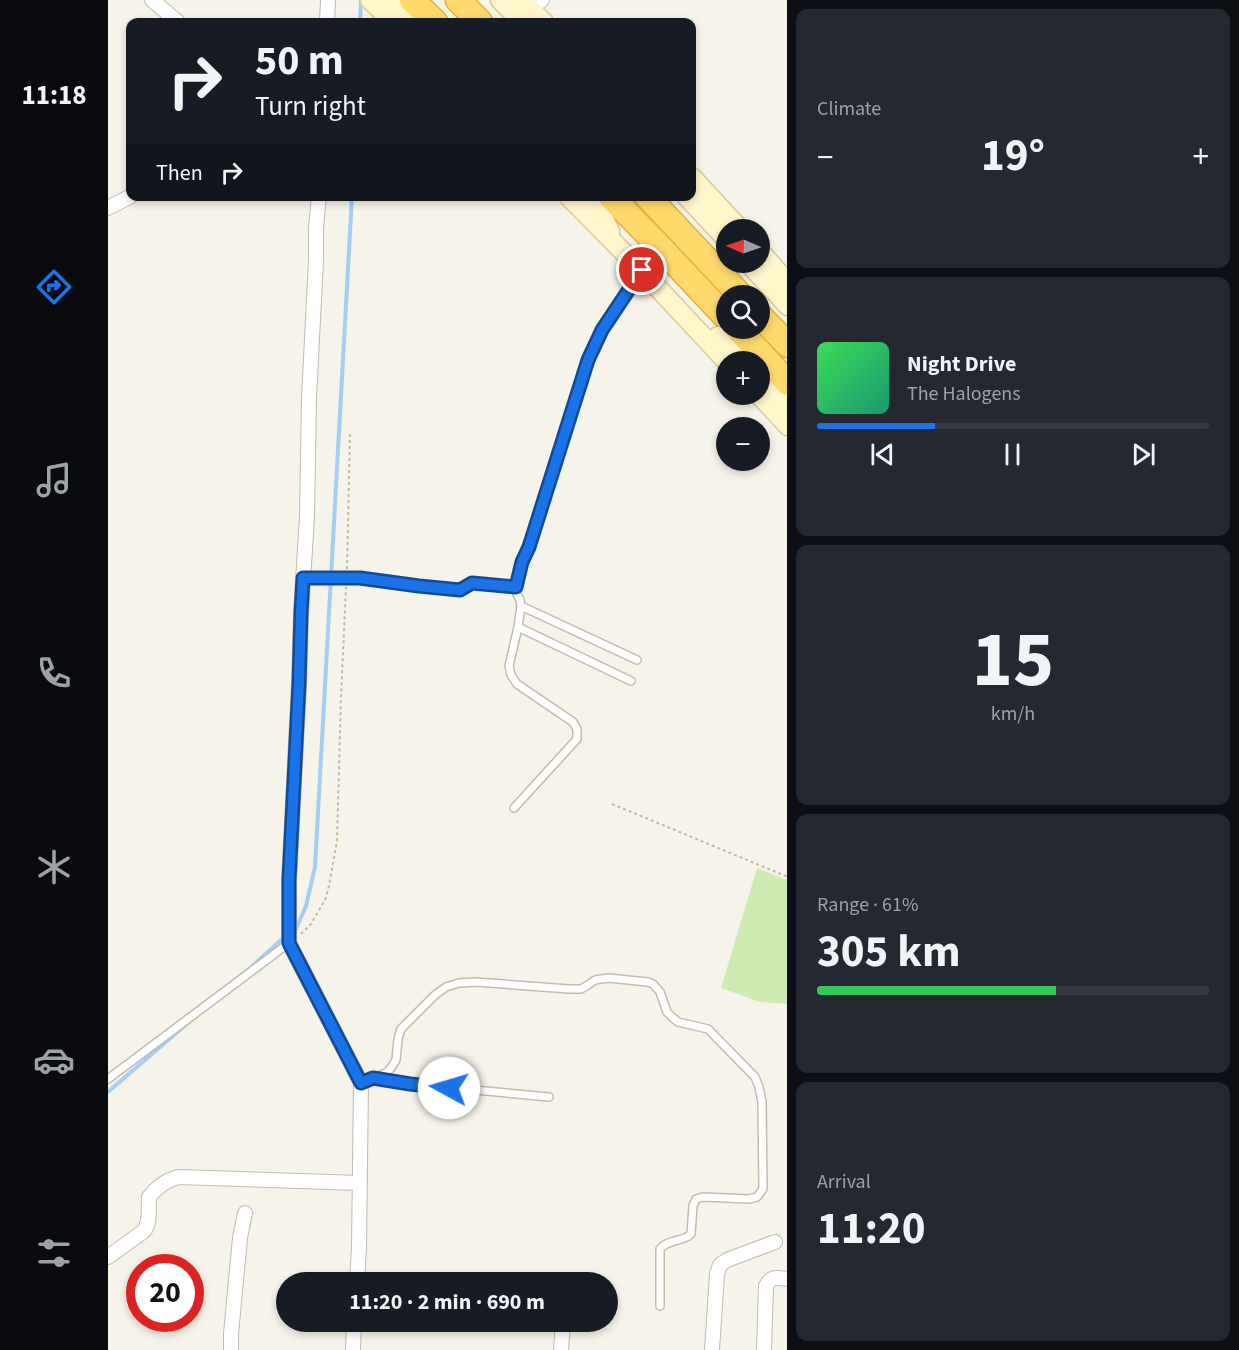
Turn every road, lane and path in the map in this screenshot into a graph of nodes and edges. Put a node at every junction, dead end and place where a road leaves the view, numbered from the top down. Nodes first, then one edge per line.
1 (152, 0) edge
2 (328, 0) edge
3 (370, 0) edge
4 (392, 0) edge
5 (412, 0) edge
6 (458, 0) edge
7 (500, 0) edge
8 (528, 7) edge
9 (173, 18) edge
10 (327, 18) edge
11 (389, 18) edge
12 (410, 18) edge
13 (431, 18) edge
14 (476, 18) edge
15 (540, 18) edge
16 (696, 181) edge
17 (126, 199) edge
18 (319, 201) edge
19 (572, 201) edge
20 (652, 201) edge
21 (691, 201) edge
22 (605, 203) edge
23 (108, 208) edge
24 (731, 219) edge
25 (716, 228) edge
26 (618, 246) junction
27 (770, 263) edge
28 (642, 270) junction
29 (757, 273) edge
30 (787, 282) edge
31 (731, 285) edge
32 (787, 305) edge
33 (716, 306) edge
34 (683, 315) junction
35 (770, 326) edge
36 (746, 339) edge
37 (787, 344) edge
38 (717, 351) edge
39 (734, 351) edge
40 (787, 382) edge
41 (770, 388) edge
42 (768, 405) edge
43 (787, 406) edge
44 (787, 425) edge
45 (350, 432) dead end
46 (347, 572) dead end
47 (303, 578) junction
48 (346, 583) dead end
49 (516, 587) junction
50 (521, 606) junction
51 (518, 627) junction
52 (637, 660) dead end
53 (632, 681) dead end
54 (612, 804) dead end
55 (514, 808) dead end
56 (787, 877) edge
57 (289, 943) junction
58 (108, 1079) edge
59 (367, 1080) junction
60 (549, 1097) dead end
61 (360, 1183) junction
62 (245, 1213) dead end
63 (775, 1242) dead end
64 (108, 1257) edge
65 (358, 1272) edge
66 (787, 1279) edge
67 (660, 1306) dead end
68 (353, 1332) edge
69 (562, 1332) edge
70 (231, 1350) edge
71 (352, 1350) edge
72 (561, 1350) edge
73 (712, 1350) edge
74 (764, 1350) edge

1 - 9 street
2 - 10 street
3 - 11 main road
4 - 12 main road
5 - 13 highway
6 - 14 highway
7 - 8 main road
8 - 15 main road
16 - 24 main road
17 - 23 street
18 - 47 street
19 - 26 main road
20 - 31 highway
21 - 25 main road
22 - 26 main road
22 - 33 highway
26 - 28 main road
27 - 30 main road
28 - 34 main road
28 - 49 lane
29 - 32 main road
34 - 38 main road
34 - 39 main road
35 - 37 highway
36 - 40 highway
41 - 43 main road
42 - 44 main road
45 - 46 path
47 - 49 lane
47 - 57 street
48 - 57 path
49 - 50 lane
50 - 51 lane
50 - 52 lane
51 - 53 lane
51 - 55 lane
54 - 56 path
57 - 58 lane
57 - 59 street
59 - 60 lane
59 - 61 street
59 - 67 lane
61 - 64 street
61 - 65 street
62 - 70 street
63 - 73 street
66 - 74 street
68 - 71 street
69 - 72 street

